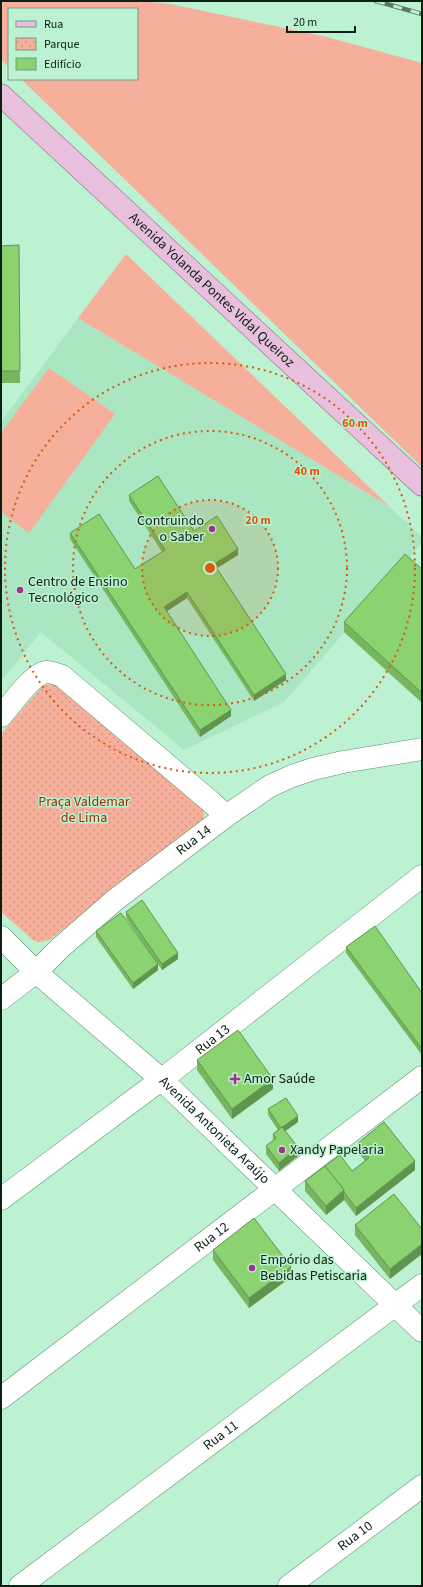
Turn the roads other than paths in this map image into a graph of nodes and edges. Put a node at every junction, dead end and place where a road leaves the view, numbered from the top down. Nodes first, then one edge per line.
1 (1, 95) edge
2 (422, 485) edge
3 (1, 716) edge
4 (422, 749) edge
5 (226, 816) junction
6 (422, 876) edge
7 (1, 937) edge
8 (36, 972) junction
9 (1, 999) edge
10 (422, 1077) edge
11 (161, 1079) junction
12 (275, 1189) junction
13 (1, 1199) edge
14 (422, 1285) edge
15 (395, 1306) junction
16 (422, 1330) edge
17 (1, 1398) edge
18 (422, 1486) edge
19 (20, 1586) edge
20 (289, 1586) edge

1 - 2 main road, Avenida Yolanda Pontes Vidal Queiroz
3 - 5 street
4 - 5 street, Rua 14
5 - 8 street, Rua 14
6 - 11 street, Rua 13
7 - 8 street, Avenida Antonieta Araújo
8 - 9 street, Rua 14
8 - 11 street, Avenida Antonieta Araújo
10 - 12 street, Rua 12
11 - 12 street, Avenida Antonieta Araújo
11 - 13 street, Rua 13
12 - 15 street, Avenida Antonieta Araújo
12 - 17 street, Rua 12
14 - 15 street, Rua 11
15 - 16 street, Avenida Antonieta Araújo
15 - 19 street, Rua 11
18 - 20 street, Rua 10

